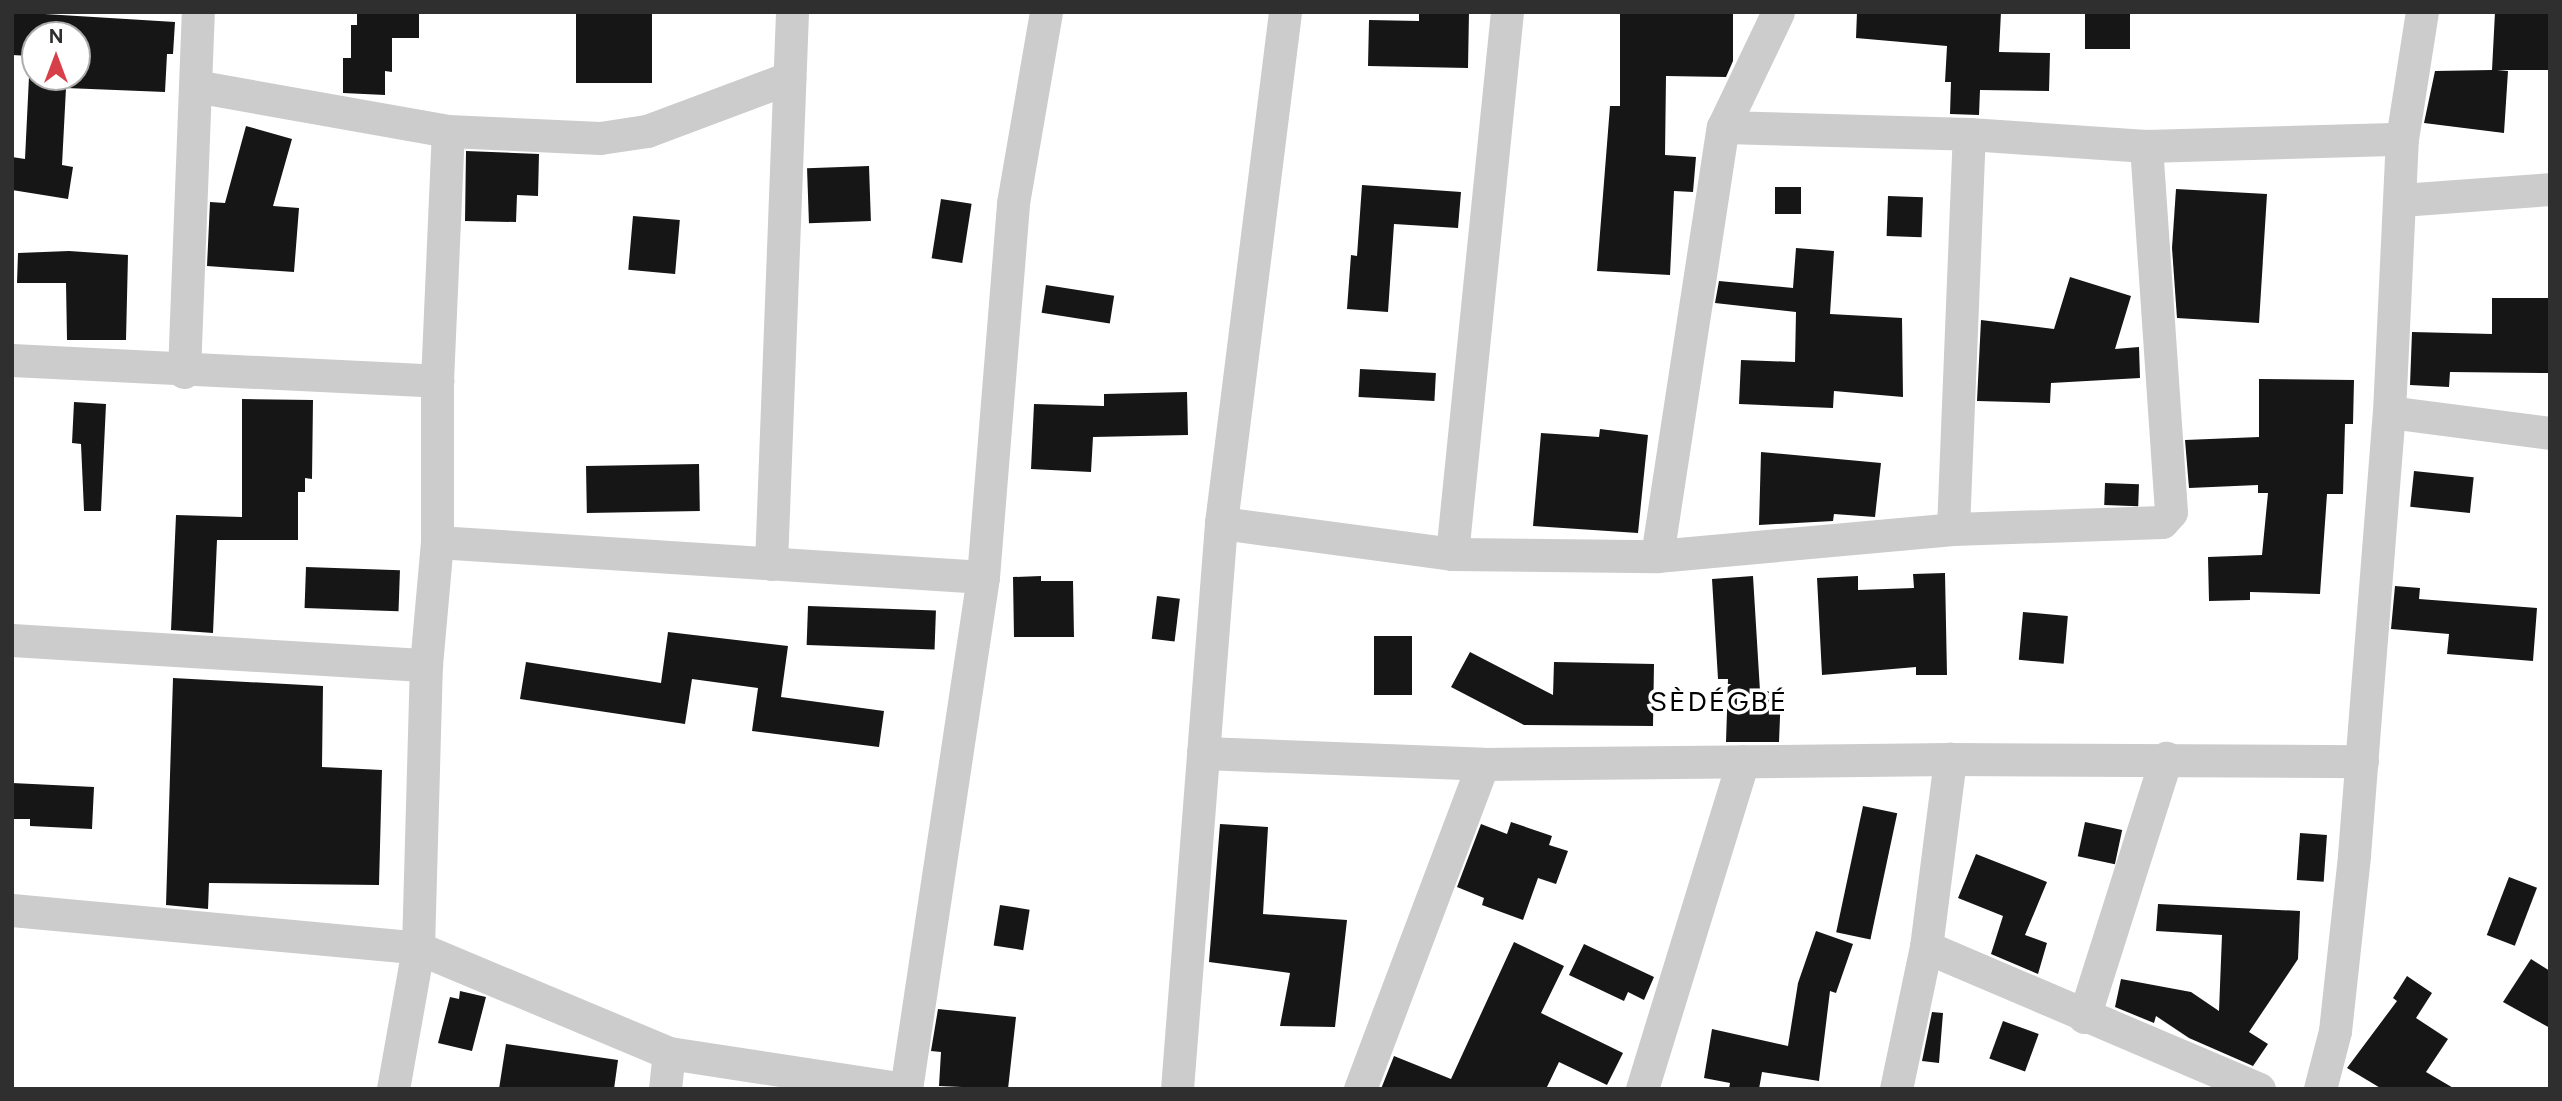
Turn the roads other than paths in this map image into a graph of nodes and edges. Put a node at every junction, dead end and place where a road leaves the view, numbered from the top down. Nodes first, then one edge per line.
1 (198, 12) edge
2 (792, 12) edge
3 (1046, 12) edge
4 (1285, 12) edge
5 (1507, 12) edge
6 (1778, 12) edge
7 (2422, 12) edge
8 (789, 78) junction
9 (195, 86) junction
10 (1723, 127) junction
11 (448, 131) junction
12 (1969, 134) junction
13 (2402, 139) junction
14 (2147, 146) junction
15 (2550, 189) edge
16 (2401, 200) junction
17 (12, 360) edge
18 (184, 372) junction
19 (438, 381) junction
20 (2389, 412) junction
21 (2550, 433) edge
22 (1221, 523) junction
23 (1953, 529) junction
24 (437, 541) junction
25 (1452, 554) junction
26 (1657, 556) junction
27 (771, 564) junction
28 (983, 577) junction
29 (12, 640) edge
30 (426, 665) junction
31 (1203, 753) junction
32 (2166, 758) junction
33 (1950, 759) junction
34 (1743, 761) junction
35 (2362, 761) junction
36 (1483, 764) junction
37 (12, 910) edge
38 (1926, 947) junction
39 (418, 948) junction
40 (2084, 1017) junction
41 (669, 1053) junction
42 (393, 1089) edge
43 (665, 1089) edge
44 (904, 1089) edge
45 (1177, 1089) edge
46 (1360, 1089) edge
47 (1642, 1089) edge
48 (1896, 1089) edge
49 (2259, 1089) edge
50 (2320, 1089) edge

1 - 9 street
2 - 8 street
3 - 28 street
4 - 22 street
5 - 25 street
6 - 10 street
7 - 13 street
8 - 11 street
8 - 27 street
9 - 11 street
9 - 18 street
10 - 12 street
10 - 26 street
11 - 19 street
12 - 14 street
12 - 23 street
13 - 14 street
13 - 16 street
14 - 23 street
15 - 16 street
16 - 20 street
17 - 18 street
18 - 19 street
19 - 24 street
20 - 21 street
20 - 35 street
22 - 25 street
22 - 31 street
23 - 26 street
24 - 27 street
24 - 30 street
25 - 26 street
27 - 28 street
28 - 44 street
29 - 30 street
30 - 39 street
31 - 36 street
31 - 45 street
32 - 33 street
32 - 35 street
32 - 40 street
33 - 34 street
33 - 38 street
34 - 36 street
34 - 47 street
35 - 50 street
36 - 46 street
37 - 39 street
38 - 40 street
38 - 48 street
39 - 41 street
39 - 42 street
40 - 49 street
41 - 43 street
41 - 44 street

